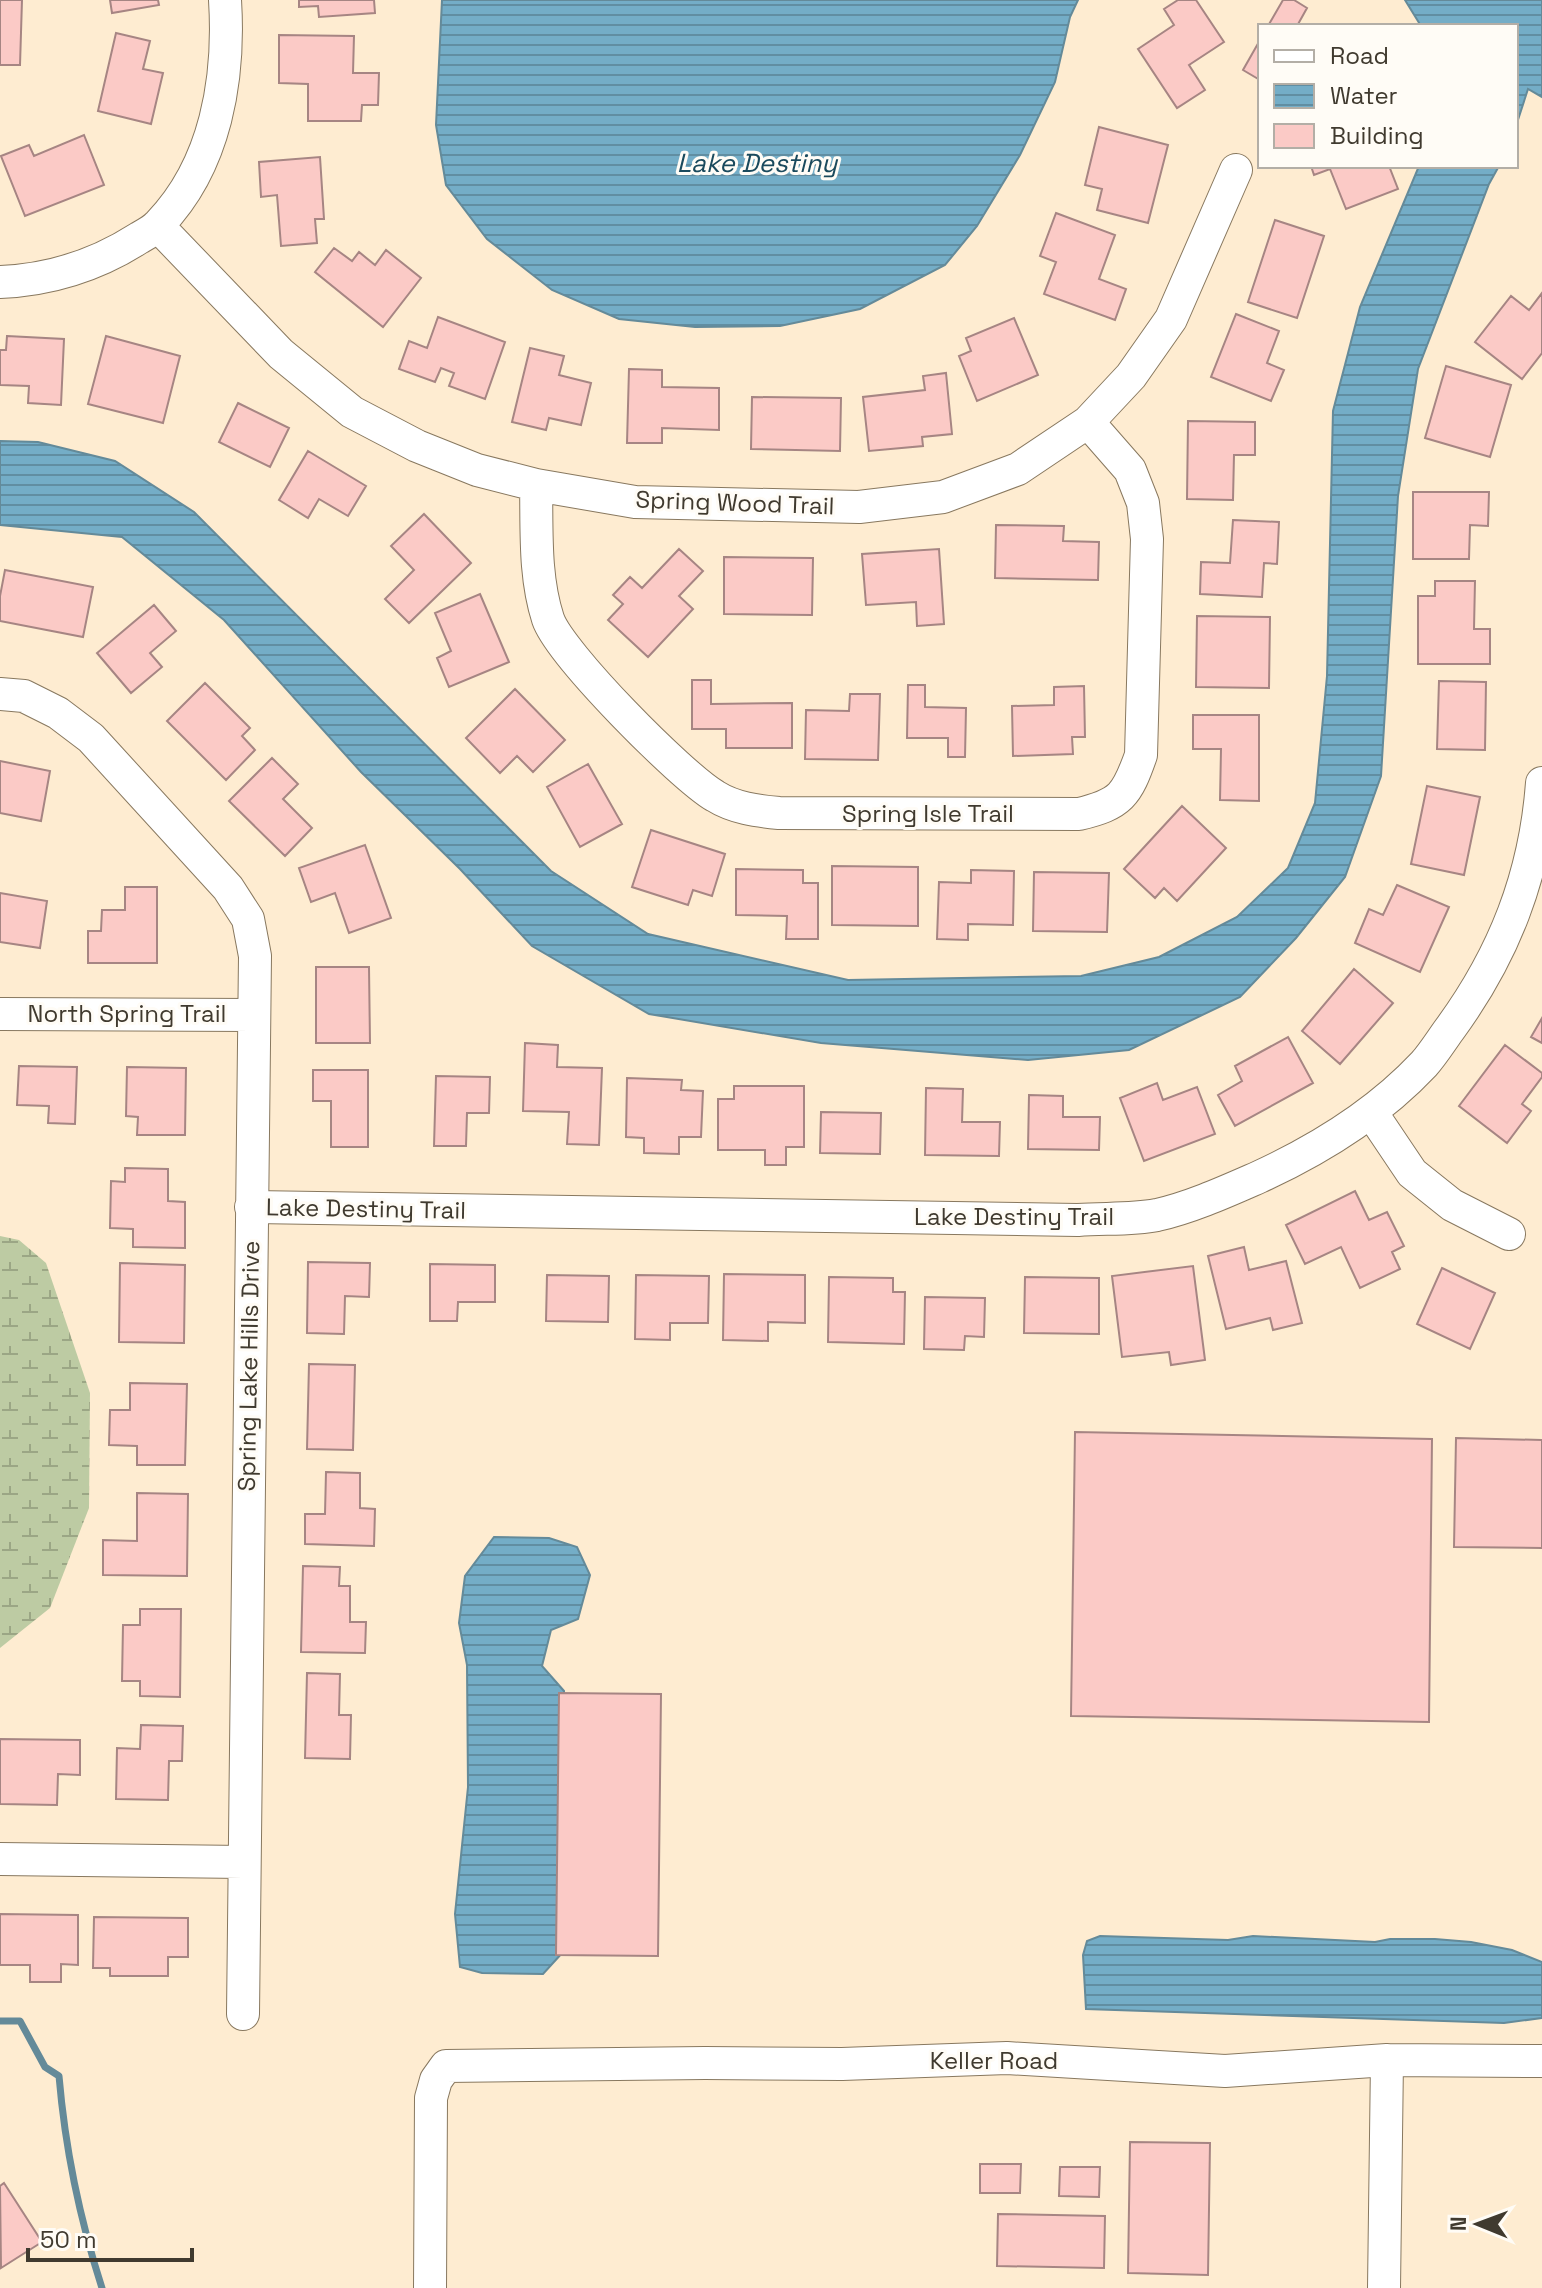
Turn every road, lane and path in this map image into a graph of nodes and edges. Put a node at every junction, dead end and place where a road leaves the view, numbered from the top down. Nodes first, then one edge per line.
1 (225, 0) edge
2 (1236, 170) dead end
3 (158, 226) junction
4 (0, 282) edge
5 (1088, 422) junction
6 (536, 485) junction
7 (0, 694) edge
8 (1542, 783) edge
9 (0, 1014) edge
10 (254, 1015) junction
11 (1371, 1112) junction
12 (251, 1207) junction
13 (1509, 1234) dead end
14 (0, 1859) edge
15 (243, 1862) junction
16 (243, 2014) dead end
17 (1387, 2060) junction
18 (1542, 2061) edge
19 (430, 2288) edge
20 (1384, 2288) edge

1 - 3 street
2 - 5 street, Spring Wood Trail
3 - 4 street
3 - 6 street, Spring Wood Trail
5 - 6 street, Spring Wood Trail
5 - 6 street, Spring Isle Trail
7 - 10 street, Spring Lake Hills Drive
8 - 11 street, Lake Destiny Trail
9 - 10 street, North Spring Trail
10 - 12 street, Spring Lake Hills Drive
11 - 12 street, Lake Destiny Trail
11 - 13 street
12 - 15 street, Spring Lake Hills Drive
14 - 15 street
15 - 16 street, Spring Lake Hills Drive
17 - 18 street, Keller Road
17 - 19 street, Keller Road
17 - 20 street

